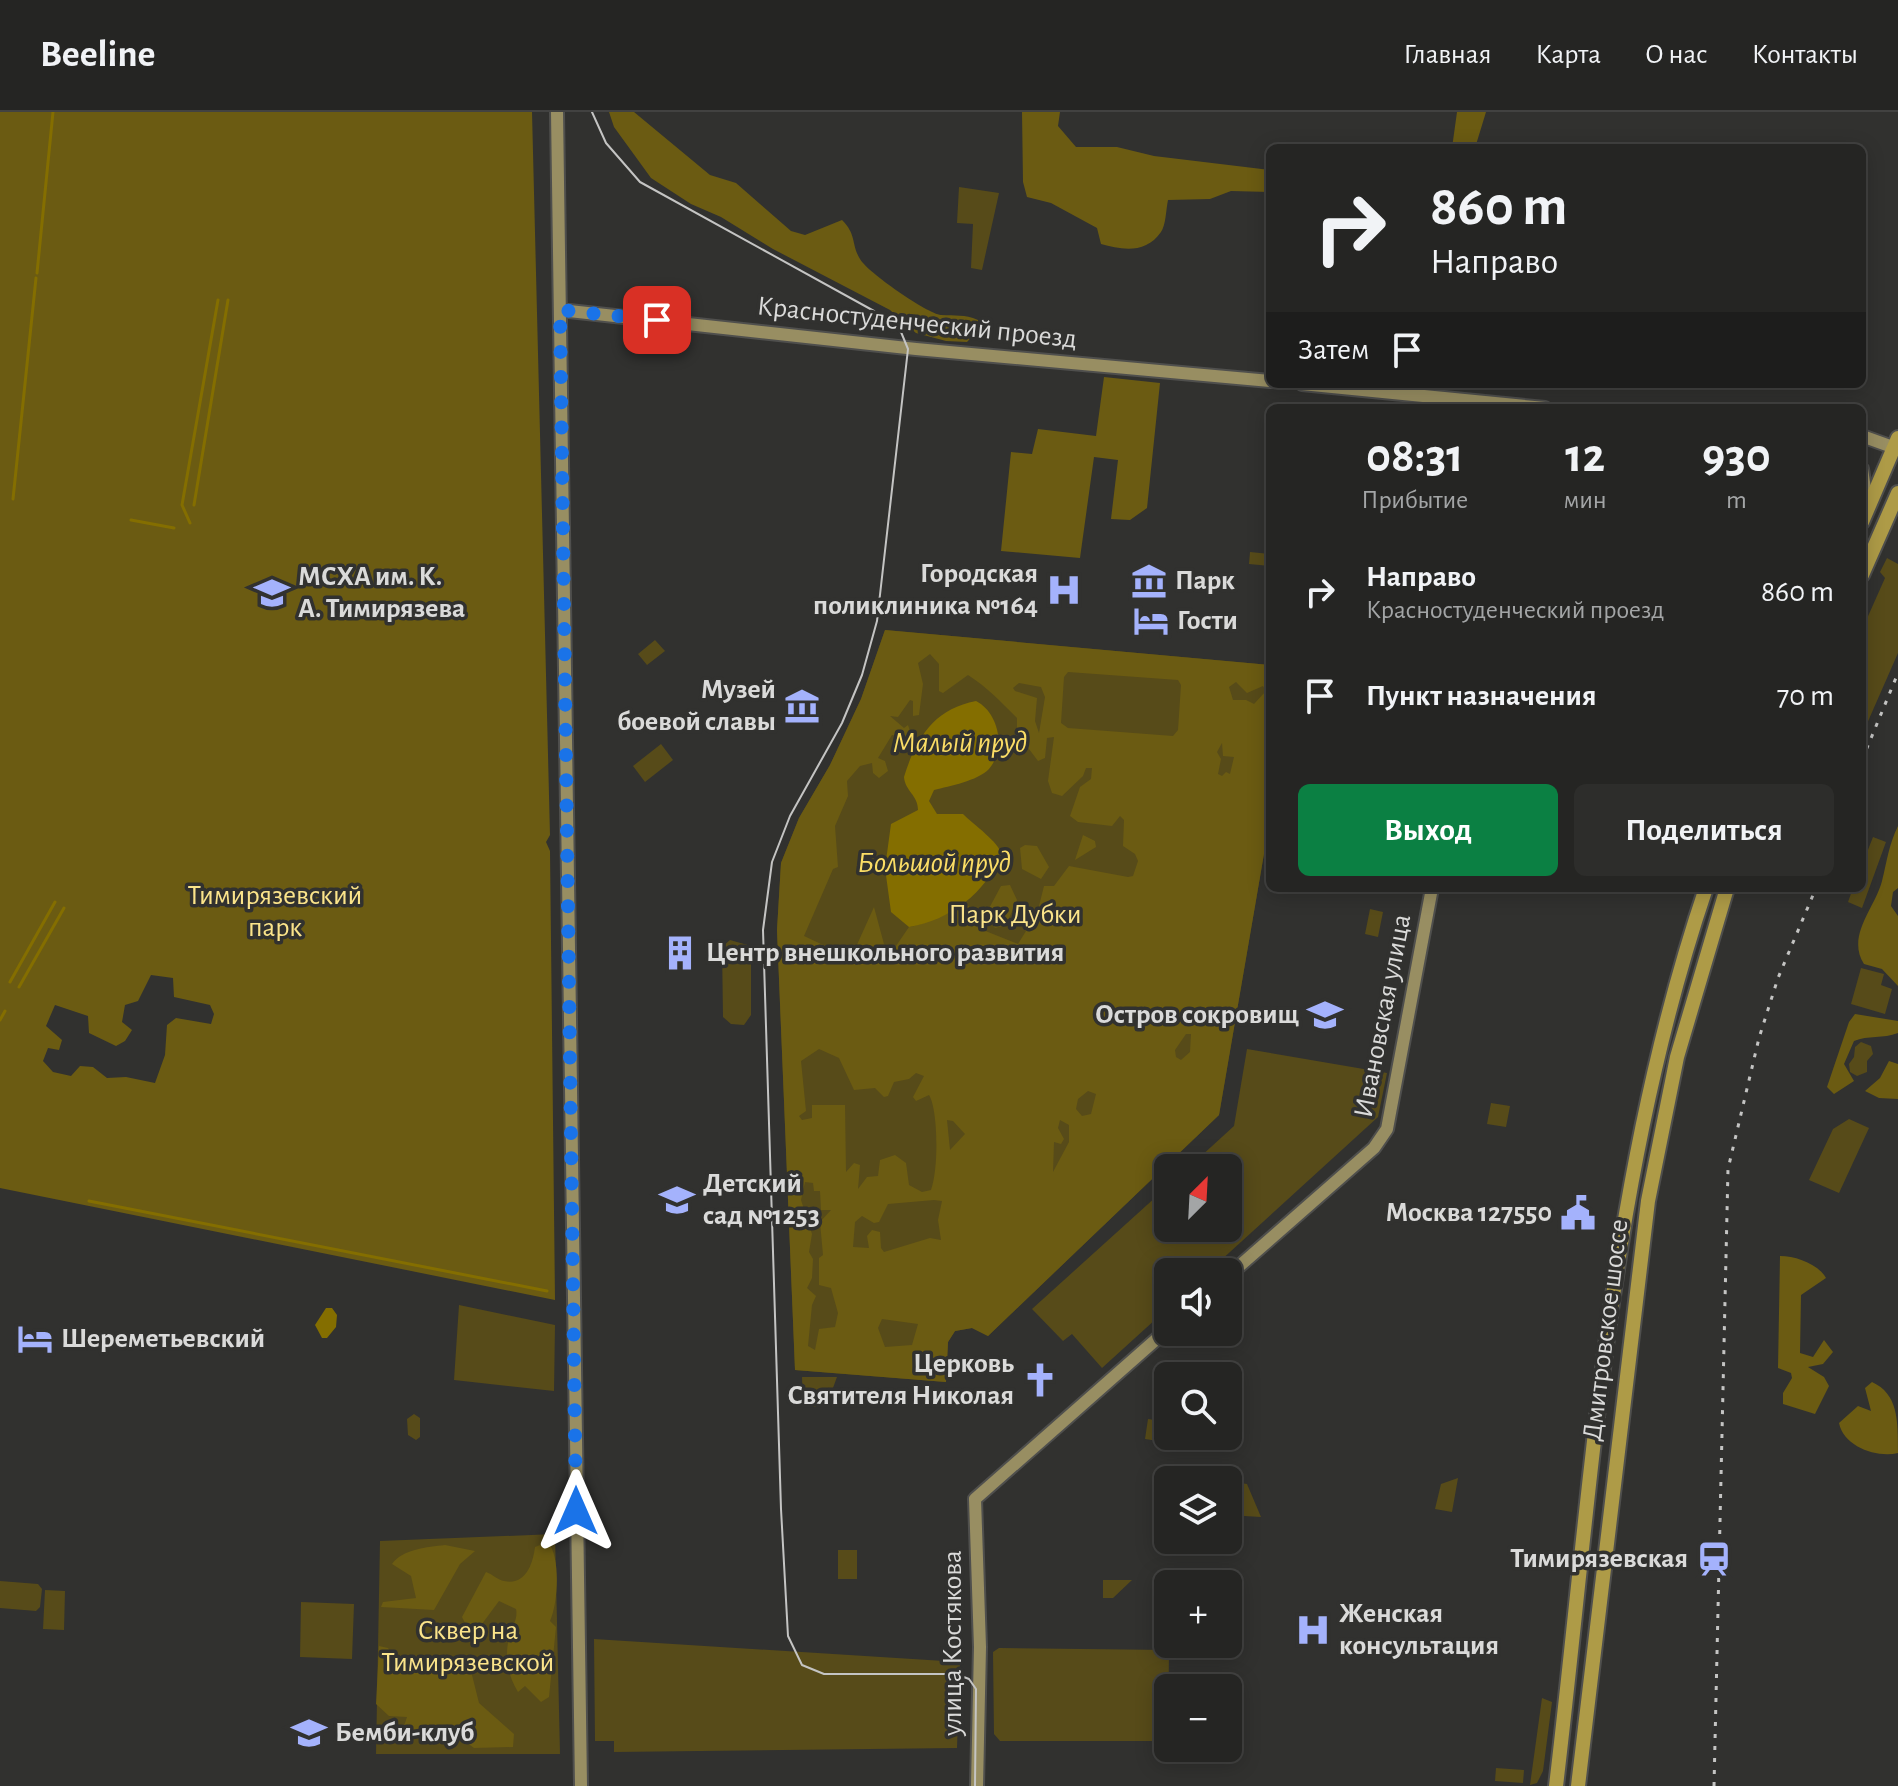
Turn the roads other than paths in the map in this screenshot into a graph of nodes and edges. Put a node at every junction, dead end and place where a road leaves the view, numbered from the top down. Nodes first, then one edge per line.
1 (557, 112) edge
2 (560, 310) junction
3 (1266, 381) edge
4 (1339, 388) edge
5 (1487, 404) edge
6 (1866, 437) edge
7 (1897, 445) edge
8 (1898, 493) edge
9 (1866, 513) edge
10 (1866, 566) edge
11 (1431, 892) edge
12 (1705, 892) edge
13 (1726, 892) edge
14 (1242, 1264) edge
15 (1154, 1341) edge
16 (581, 1786) edge
17 (977, 1786) edge
18 (1556, 1786) edge
19 (1578, 1786) edge

1 - 2 street
2 - 3 street, Красностуденческий проезд
2 - 16 street
4 - 5 street
6 - 7 street
7 - 9 main road
8 - 10 main road
11 - 14 street, Ивановская улица
12 - 18 main road, Дмитровское шоссе
13 - 19 main road, Дмитровское шоссе
15 - 17 street, улица Костякова

